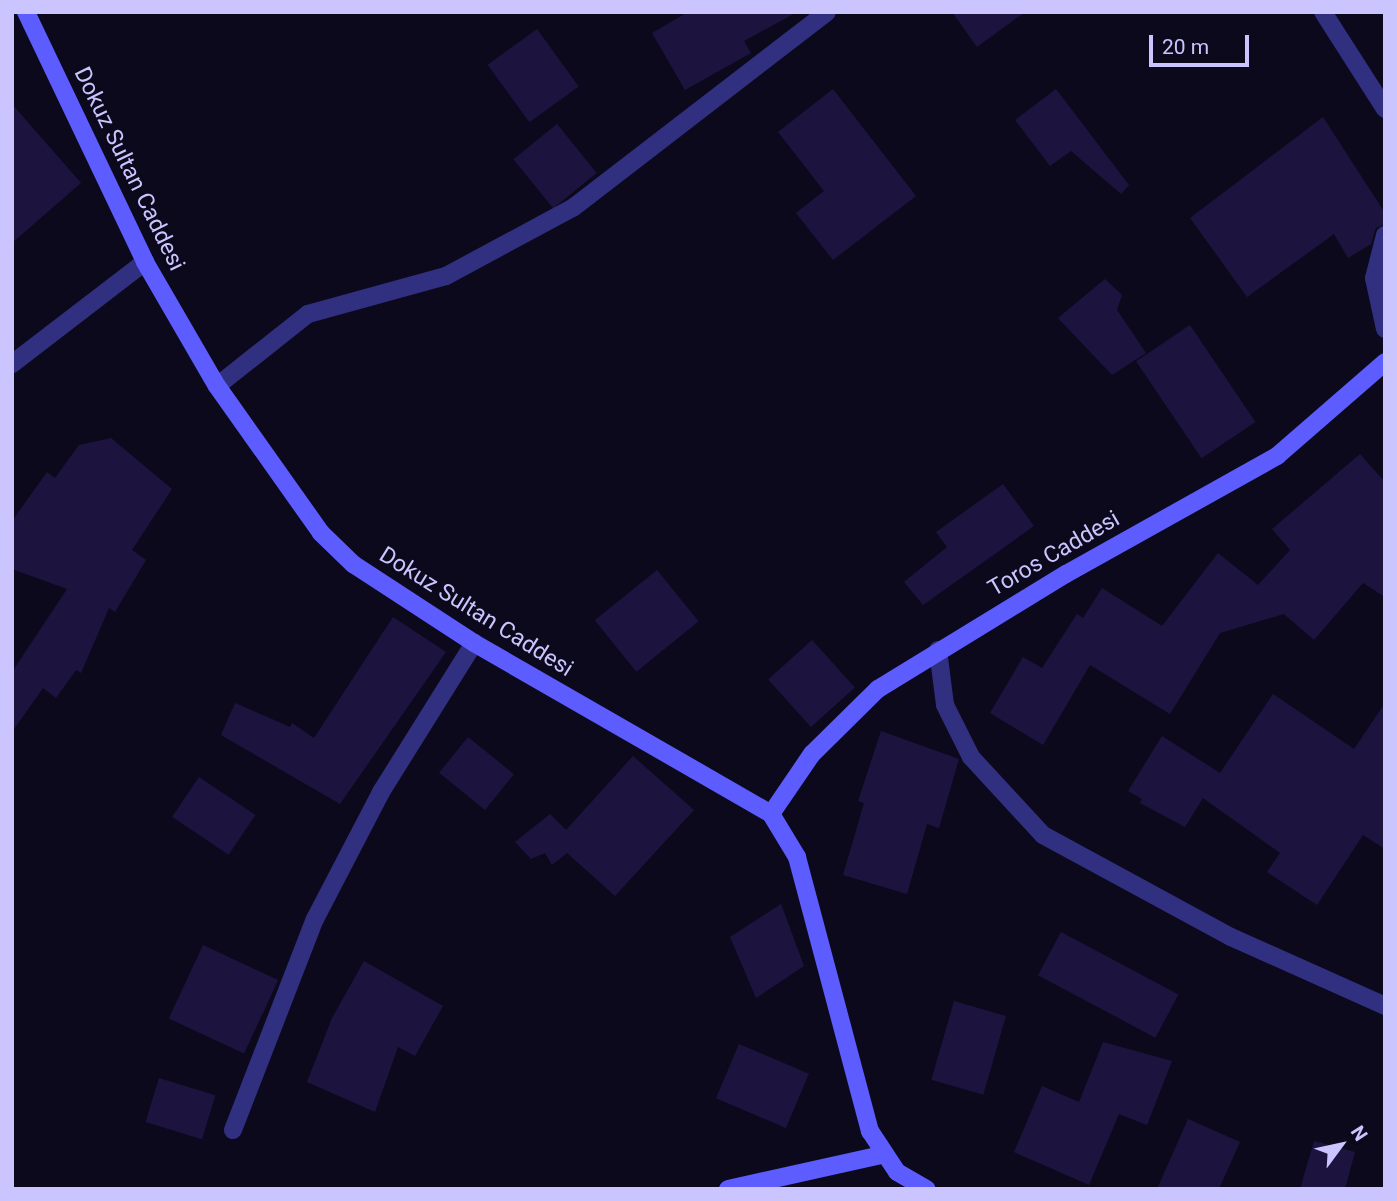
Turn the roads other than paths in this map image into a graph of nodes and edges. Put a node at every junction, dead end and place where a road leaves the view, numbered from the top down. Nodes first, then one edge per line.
1 (26, 12) edge
2 (827, 12) edge
3 (1323, 12) edge
4 (1385, 109) edge
5 (1385, 235) edge
6 (145, 262) junction
7 (1385, 329) edge
8 (1385, 362) edge
9 (12, 364) edge
10 (217, 386) junction
11 (474, 643) junction
12 (938, 650) junction
13 (771, 814) junction
14 (1385, 1006) edge
15 (233, 1130) dead end
16 (881, 1155) junction
17 (728, 1189) edge
18 (926, 1189) edge

1 - 6 street, Dokuz Sultan Caddesi
2 - 10 street
3 - 4 street
5 - 7 street
6 - 9 street
6 - 10 street, Dokuz Sultan Caddesi
8 - 12 street, Toros Caddesi
10 - 11 street, Dokuz Sultan Caddesi
11 - 13 street, Dokuz Sultan Caddesi
11 - 15 street
12 - 13 street, Toros Caddesi
12 - 14 street
13 - 16 street, Dokuz Sultan Caddesi
16 - 17 street
16 - 18 street

